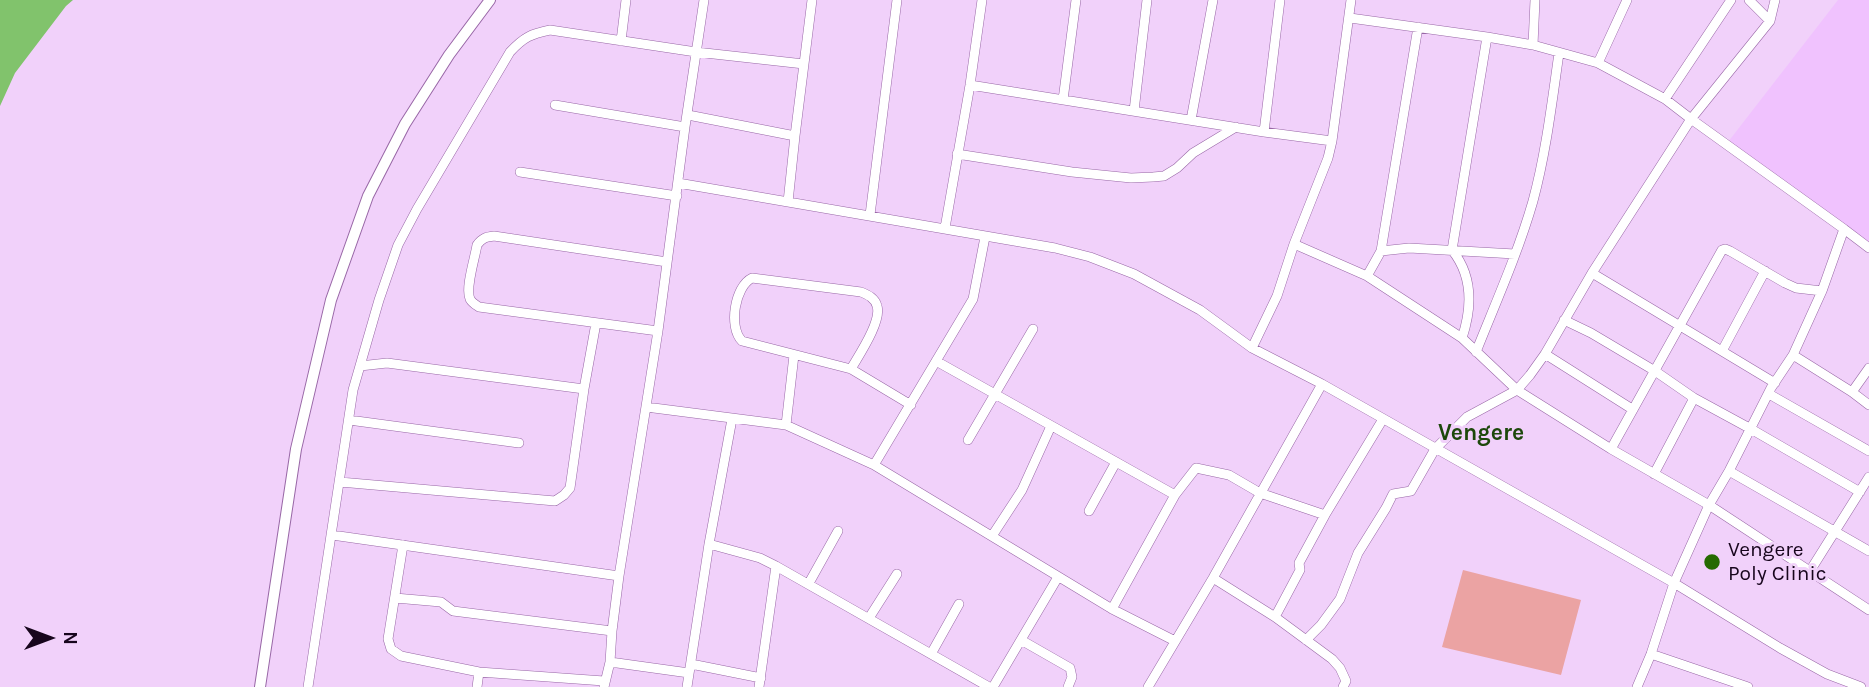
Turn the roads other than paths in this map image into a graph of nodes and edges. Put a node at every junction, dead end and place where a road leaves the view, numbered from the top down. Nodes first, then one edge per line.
1 (491, 0) edge
2 (626, 0) edge
3 (704, 0) edge
4 (812, 0) edge
5 (897, 0) edge
6 (982, 0) edge
7 (1076, 0) edge
8 (1147, 0) edge
9 (1213, 0) edge
10 (1280, 0) edge
11 (1351, 0) edge
12 (1535, 0) edge
13 (1627, 0) edge
14 (1731, 0) edge
15 (1749, 0) edge
16 (1775, 0) edge
17 (1350, 18) junction
18 (1770, 21) junction
19 (1418, 27) junction
20 (1487, 37) junction
21 (621, 41) junction
22 (1533, 45) junction
23 (696, 52) junction
24 (1559, 53) junction
25 (1598, 63) junction
26 (804, 64) junction
27 (970, 85) junction
28 (1665, 99) junction
29 (1063, 100) junction
30 (555, 105) dead end
31 (1134, 111) junction
32 (688, 115) junction
33 (1690, 119) junction
34 (1191, 120) junction
35 (685, 127) junction
36 (1236, 128) junction
37 (1264, 132) junction
38 (794, 136) junction
39 (1332, 141) junction
40 (957, 154) junction
41 (520, 173) dead end
42 (678, 183) junction
43 (677, 195) junction
44 (788, 202) junction
45 (870, 215) junction
46 (945, 228) junction
47 (1844, 229) junction
48 (985, 237) junction
49 (1294, 244) junction
50 (1869, 248) edge
51 (1452, 250) junction
52 (1381, 251) junction
53 (1515, 254) junction
54 (667, 262) junction
55 (1765, 271) junction
56 (1592, 272) junction
57 (1367, 276) junction
58 (1822, 291) junction
59 (1564, 320) junction
60 (596, 323) junction
61 (1680, 327) junction
62 (1033, 329) dead end
63 (658, 331) junction
64 (1462, 338) junction
65 (1252, 348) junction
66 (1722, 351) junction
67 (1476, 352) junction
68 (1545, 354) junction
69 (794, 355) junction
70 (1793, 355) junction
71 (936, 361) junction
72 (360, 366) junction
73 (1869, 368) edge
74 (851, 369) junction
75 (1655, 371) junction
76 (1775, 383) junction
77 (1322, 384) junction
78 (584, 389) junction
79 (1517, 390) junction
80 (1852, 392) junction
81 (995, 394) junction
82 (1769, 394) junction
83 (1694, 398) junction
84 (911, 405) junction
85 (1869, 405) edge
86 (646, 407) junction
87 (1632, 409) junction
88 (349, 419) junction
89 (732, 419) junction
90 (1383, 419) junction
91 (786, 425) junction
92 (1052, 426) junction
93 (1751, 429) junction
94 (968, 440) dead end
95 (519, 443) dead end
96 (1435, 449) junction
97 (1611, 449) junction
98 (1869, 452) edge
99 (1116, 462) junction
100 (874, 466) junction
101 (1730, 471) junction
102 (1654, 474) junction
103 (1869, 477) edge
104 (340, 482) junction
105 (1860, 492) junction
106 (1260, 493) junction
107 (1175, 495) junction
108 (1709, 505) junction
109 (1089, 511) dead end
110 (1325, 515) junction
111 (838, 531) dead end
112 (1835, 531) junction
113 (332, 535) junction
114 (992, 536) junction
115 (709, 544) junction
116 (403, 545) junction
117 (1869, 551) edge
118 (776, 566) junction
119 (1810, 571) junction
120 (897, 574) dead end
121 (619, 576) junction
122 (1058, 577) junction
123 (1213, 578) junction
124 (810, 583) junction
125 (1674, 583) junction
126 (395, 598) junction
127 (959, 604) dead end
128 (1112, 609) junction
129 (1869, 610) edge
130 (869, 618) junction
131 (1275, 618) junction
132 (612, 631) junction
133 (1021, 640) junction
134 (1306, 640) junction
135 (1175, 641) junction
136 (932, 654) junction
137 (1651, 654) junction
138 (610, 662) junction
139 (690, 668) junction
140 (479, 672) junction
141 (760, 682) edge
142 (604, 684) edge
143 (1344, 684) edge
144 (260, 687) edge
145 (308, 687) edge
146 (477, 687) edge
147 (687, 687) edge
148 (991, 687) edge
149 (1068, 687) edge
150 (1148, 687) edge
151 (1357, 687) edge
152 (1637, 687) edge
153 (1748, 687) edge
154 (1861, 687) edge

1 - 144 main road
2 - 21 street
3 - 23 street
4 - 26 street
5 - 45 street
6 - 27 street
7 - 29 street
8 - 31 street
9 - 34 street
10 - 37 street
11 - 17 street
12 - 22 street
13 - 25 street
14 - 28 street
15 - 18 street
16 - 18 street
17 - 19 street
17 - 39 street
18 - 33 street
19 - 20 street
19 - 52 street
20 - 22 street
20 - 51 street
21 - 23 street
21 - 72 street
22 - 24 street
23 - 26 street
23 - 32 street
24 - 25 street
24 - 53 street
25 - 28 street
26 - 38 street
27 - 29 street
27 - 40 street
28 - 33 street
29 - 31 street
30 - 35 street
31 - 34 street
32 - 35 street
32 - 38 street
33 - 47 street
33 - 56 street
34 - 36 street
35 - 42 street
36 - 37 street
36 - 40 street
37 - 39 street
38 - 44 street
39 - 49 street
40 - 46 street
41 - 43 street
42 - 43 street
42 - 44 street
43 - 54 street
44 - 45 street
45 - 46 street
46 - 48 street
47 - 50 street
47 - 58 street
48 - 65 street
48 - 71 street
49 - 57 street
49 - 65 street
51 - 52 street
51 - 53 street
51 - 64 street
52 - 57 street
53 - 67 street
54 - 60 street
54 - 63 street
55 - 58 street
55 - 61 street
55 - 66 street
56 - 59 street
56 - 61 street
57 - 64 street
58 - 70 street
59 - 68 street
59 - 75 street
60 - 63 street
60 - 78 street
61 - 66 street
61 - 75 street
62 - 81 street
63 - 86 street
64 - 67 street
65 - 77 street
66 - 76 street
67 - 79 street
68 - 79 street
68 - 87 street
69 - 74 street
69 - 74 street
69 - 91 street
70 - 76 street
70 - 80 street
71 - 81 street
71 - 84 street
72 - 78 street
72 - 88 street
73 - 80 street
74 - 84 street
75 - 83 street
75 - 87 street
76 - 82 street
77 - 90 street
77 - 106 street
78 - 104 street
79 - 96 street
79 - 97 street
80 - 85 street
81 - 92 street
81 - 94 street
82 - 93 street
82 - 98 street
83 - 93 street
83 - 102 street
84 - 100 street
86 - 89 street
86 - 121 street
87 - 97 street
88 - 95 street
88 - 104 street
89 - 91 street
89 - 115 street
90 - 96 street
90 - 110 street
91 - 100 street
92 - 99 street
92 - 114 street
93 - 101 street
93 - 105 street
96 - 125 street
96 - 134 street
97 - 102 street
99 - 107 street
99 - 109 street
100 - 114 street
101 - 108 street
101 - 112 street
102 - 108 street
103 - 105 street
104 - 113 street
105 - 112 street
106 - 107 street
106 - 110 street
106 - 123 street
107 - 128 street
108 - 119 street
108 - 125 street
110 - 131 street
111 - 124 street
112 - 117 street
112 - 119 street
113 - 116 street
113 - 145 street
114 - 122 street
115 - 118 street
115 - 139 street
116 - 121 street
116 - 126 street
118 - 124 street
118 - 141 street
119 - 129 street
120 - 130 street
121 - 132 street
122 - 128 street
122 - 133 street
123 - 131 street
123 - 135 street
124 - 130 street
125 - 137 street
125 - 154 street
126 - 132 street
126 - 140 street
127 - 136 street
128 - 135 street
130 - 136 street
131 - 134 street
132 - 138 street
133 - 148 street
133 - 149 street
134 - 143 street
135 - 150 street
136 - 148 street
137 - 152 street
137 - 153 street
138 - 139 street
138 - 142 street
139 - 141 street
139 - 147 street
140 - 142 street
140 - 146 street
143 - 151 street

